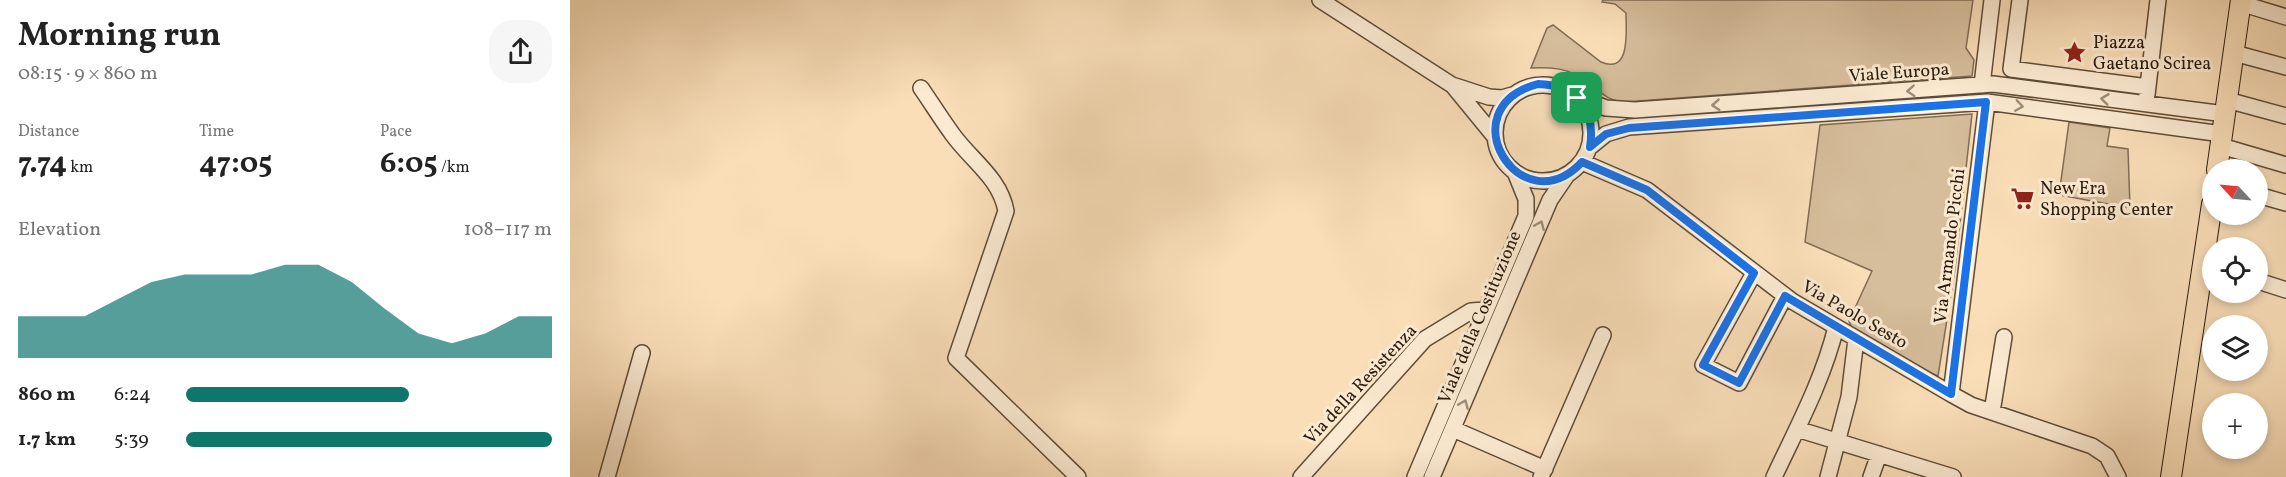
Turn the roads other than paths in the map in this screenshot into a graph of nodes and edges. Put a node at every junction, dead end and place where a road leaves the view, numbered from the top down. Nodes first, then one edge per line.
1 (1320, 0) edge
2 (1992, 0) edge
3 (2020, 0) edge
4 (2158, 0) edge
5 (2241, 2) edge
6 (2286, 17) edge
7 (2234, 53) junction
8 (2286, 67) edge
9 (1452, 85) junction
10 (1983, 85) junction
11 (2148, 87) junction
12 (921, 88) dead end
13 (1512, 95) junction
14 (1577, 98) junction
15 (1986, 102) junction
16 (2146, 104) junction
17 (2286, 116) edge
18 (2224, 123) junction
19 (1495, 137) junction
20 (1590, 147) junction
21 (2219, 159) edge
22 (1582, 162) junction
23 (2286, 165) edge
24 (1515, 172) junction
25 (1567, 175) junction
26 (2268, 198) edge
27 (2286, 204) edge
28 (1754, 273) junction
29 (2268, 284) edge
30 (2286, 290) edge
31 (1785, 296) junction
32 (2202, 303) edge
33 (1485, 310) junction
34 (1836, 327) junction
35 (1603, 334) dead end
36 (2004, 337) dead end
37 (1856, 339) junction
38 (642, 353) dead end
39 (1951, 394) junction
40 (1992, 412) junction
41 (1453, 429) junction
42 (1797, 429) junction
43 (1837, 442) junction
44 (1879, 454) junction
45 (1543, 473) edge
46 (1936, 475) edge
47 (2175, 475) edge
48 (607, 477) edge
49 (1078, 477) edge
50 (1301, 477) edge
51 (1415, 477) edge
52 (1432, 477) edge
53 (1774, 477) edge
54 (1828, 477) edge
55 (1871, 477) edge
56 (1953, 477) edge
57 (2118, 477) edge

1 - 9 street
2 - 10 street
3 - 11 street
4 - 11 street
5 - 6 street
5 - 7 main road
7 - 8 street
7 - 18 main road
9 - 13 street
9 - 19 street
10 -> 14 street, Viale Europa
16 -> 10 street, Viale Europa
11 - 16 street
12 - 49 street
13 - 14 street
13 - 19 street
14 - 20 street
15 -> 18 street, Viale Europa
15 - 20 street, Viale Europa
15 - 39 street, Via Armando Picchi
16 - 18 street, Viale Europa
17 - 18 street
18 - 21 main road
18 - 23 street
19 - 24 street
20 - 22 street
22 - 25 street
22 - 28 street, Via Paolo Sesto
24 - 25 street
24 - 33 street, Viale della Costituzione
41 -> 25 street, Viale della Costituzione
26 - 27 street
28 - 31 street, Via Paolo Sesto
28 - 31 street
29 - 30 street
31 - 34 street, Via Paolo Sesto
32 - 47 main road
33 - 50 street, Via della Resistenza
33 - 51 street, Viale della Costituzione
34 - 37 street, Via Paolo Sesto
34 - 42 street
35 - 45 street
36 - 40 street
37 - 39 street, Via Paolo Sesto
37 - 43 street
38 - 48 street
39 - 40 street, Via Paolo Sesto
40 - 57 street, Via Paolo Sesto
41 - 45 street
41 - 52 street, Viale della Costituzione
42 - 43 street
42 - 53 street
43 - 44 street
43 - 54 street
44 - 46 street
44 - 55 street
46 - 56 street

